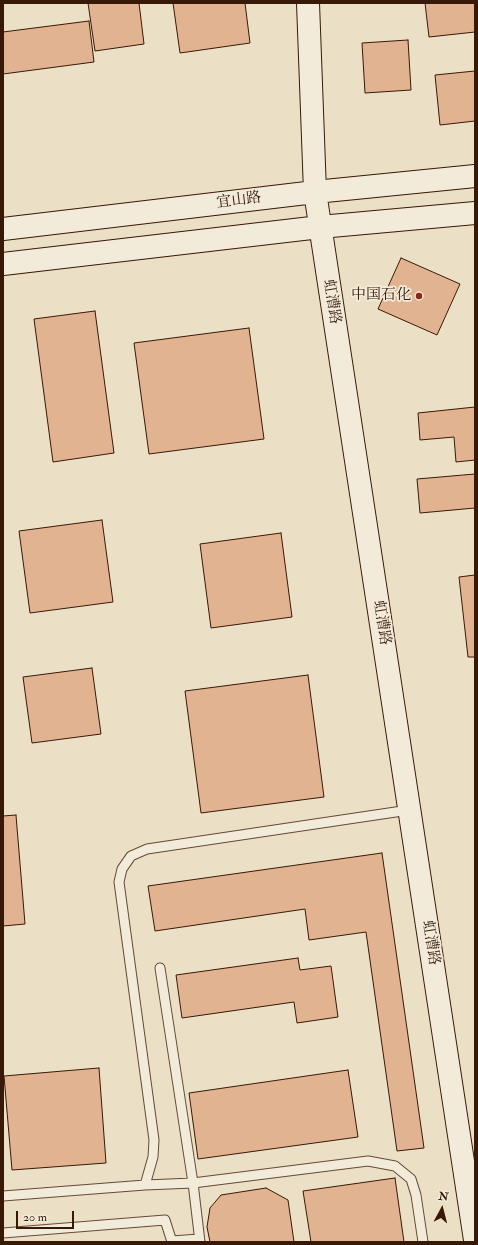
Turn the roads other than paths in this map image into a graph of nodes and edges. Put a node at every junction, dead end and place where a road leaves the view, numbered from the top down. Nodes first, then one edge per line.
1 (308, 3) edge
2 (475, 176) edge
3 (315, 192) junction
4 (475, 213) edge
5 (320, 227) junction
6 (3, 229) edge
7 (3, 264) edge
8 (409, 810) junction
9 (160, 968) dead end
10 (193, 1183) junction
11 (145, 1185) junction
12 (3, 1196) edge
13 (3, 1234) edge
14 (199, 1240) edge
15 (475, 1240) edge
16 (172, 1242) edge
17 (423, 1242) edge

1 - 3 main road, 虹漕路
2 - 3 main road, 宜山路
3 - 5 main road, 虹漕路
3 - 6 main road, 宜山路
4 - 5 main road
5 - 7 main road
5 - 8 main road, 虹漕路
8 - 11 lane
8 - 15 main road, 虹漕路
9 - 10 lane
10 - 11 lane
10 - 14 lane
10 - 17 lane
11 - 12 lane
13 - 16 lane
14 - 16 lane

